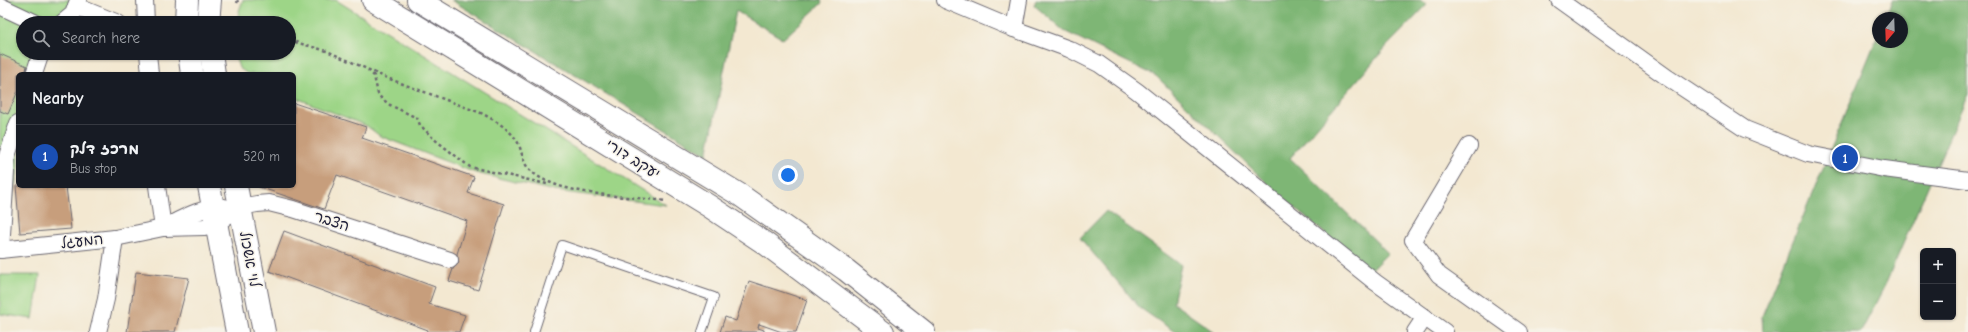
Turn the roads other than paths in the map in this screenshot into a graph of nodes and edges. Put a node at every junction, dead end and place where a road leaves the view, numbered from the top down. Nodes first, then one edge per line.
1 (145, 0) edge
2 (187, 0) edge
3 (373, 0) edge
4 (418, 0) edge
5 (945, 0) edge
6 (1019, 0) edge
7 (1559, 0) edge
8 (232, 1) edge
9 (77, 3) edge
10 (0, 6) edge
11 (0, 13) edge
12 (209, 14) edge
13 (21, 16) edge
14 (71, 16) edge
15 (104, 16) edge
16 (146, 16) edge
17 (186, 16) edge
18 (16, 20) edge
19 (1014, 29) junction
20 (39, 60) edge
21 (149, 60) edge
22 (190, 60) edge
23 (219, 60) edge
24 (35, 72) edge
25 (150, 72) edge
26 (192, 72) edge
27 (215, 72) edge
28 (16, 129) edge
29 (1469, 146) dead end
30 (1968, 180) edge
31 (158, 188) edge
32 (209, 188) edge
33 (236, 188) edge
34 (240, 207) junction
35 (214, 216) junction
36 (163, 228) junction
37 (115, 238) junction
38 (0, 250) edge
39 (450, 260) dead end
40 (227, 282) junction
41 (1425, 317) junction
42 (98, 332) edge
43 (237, 332) edge
44 (244, 332) edge
45 (264, 332) edge
46 (534, 332) edge
47 (702, 332) edge
48 (883, 332) edge
49 (924, 332) edge
50 (1415, 332) edge
51 (1445, 332) edge
52 (1519, 332) edge

1 - 16 street
2 - 17 main road
3 - 48 main road, יעקב דורי
4 - 49 main road, יעקב דורי
5 - 19 street
6 - 19 street
7 - 30 street
8 - 12 main road
9 - 14 street
9 - 15 street
10 - 13 street
11 - 18 street
19 - 41 street
20 - 24 street
21 - 25 street
22 - 26 main road
23 - 27 main road
28 - 38 street
29 - 52 street
31 - 36 street
32 - 35 main road, לוי אשכול
33 - 34 main road, לוי אשכול
34 - 35 street, המעגל
34 - 39 street, הצבר
34 - 45 main road, לוי אשכול
35 - 36 street, המעגל
35 - 40 main road, לוי אשכול
36 - 37 street, המעגל
37 - 38 street, המעגל
37 - 42 street
40 - 43 main road, לוי אשכול
40 - 44 lane
41 - 50 street
41 - 51 street
46 - 47 lane

